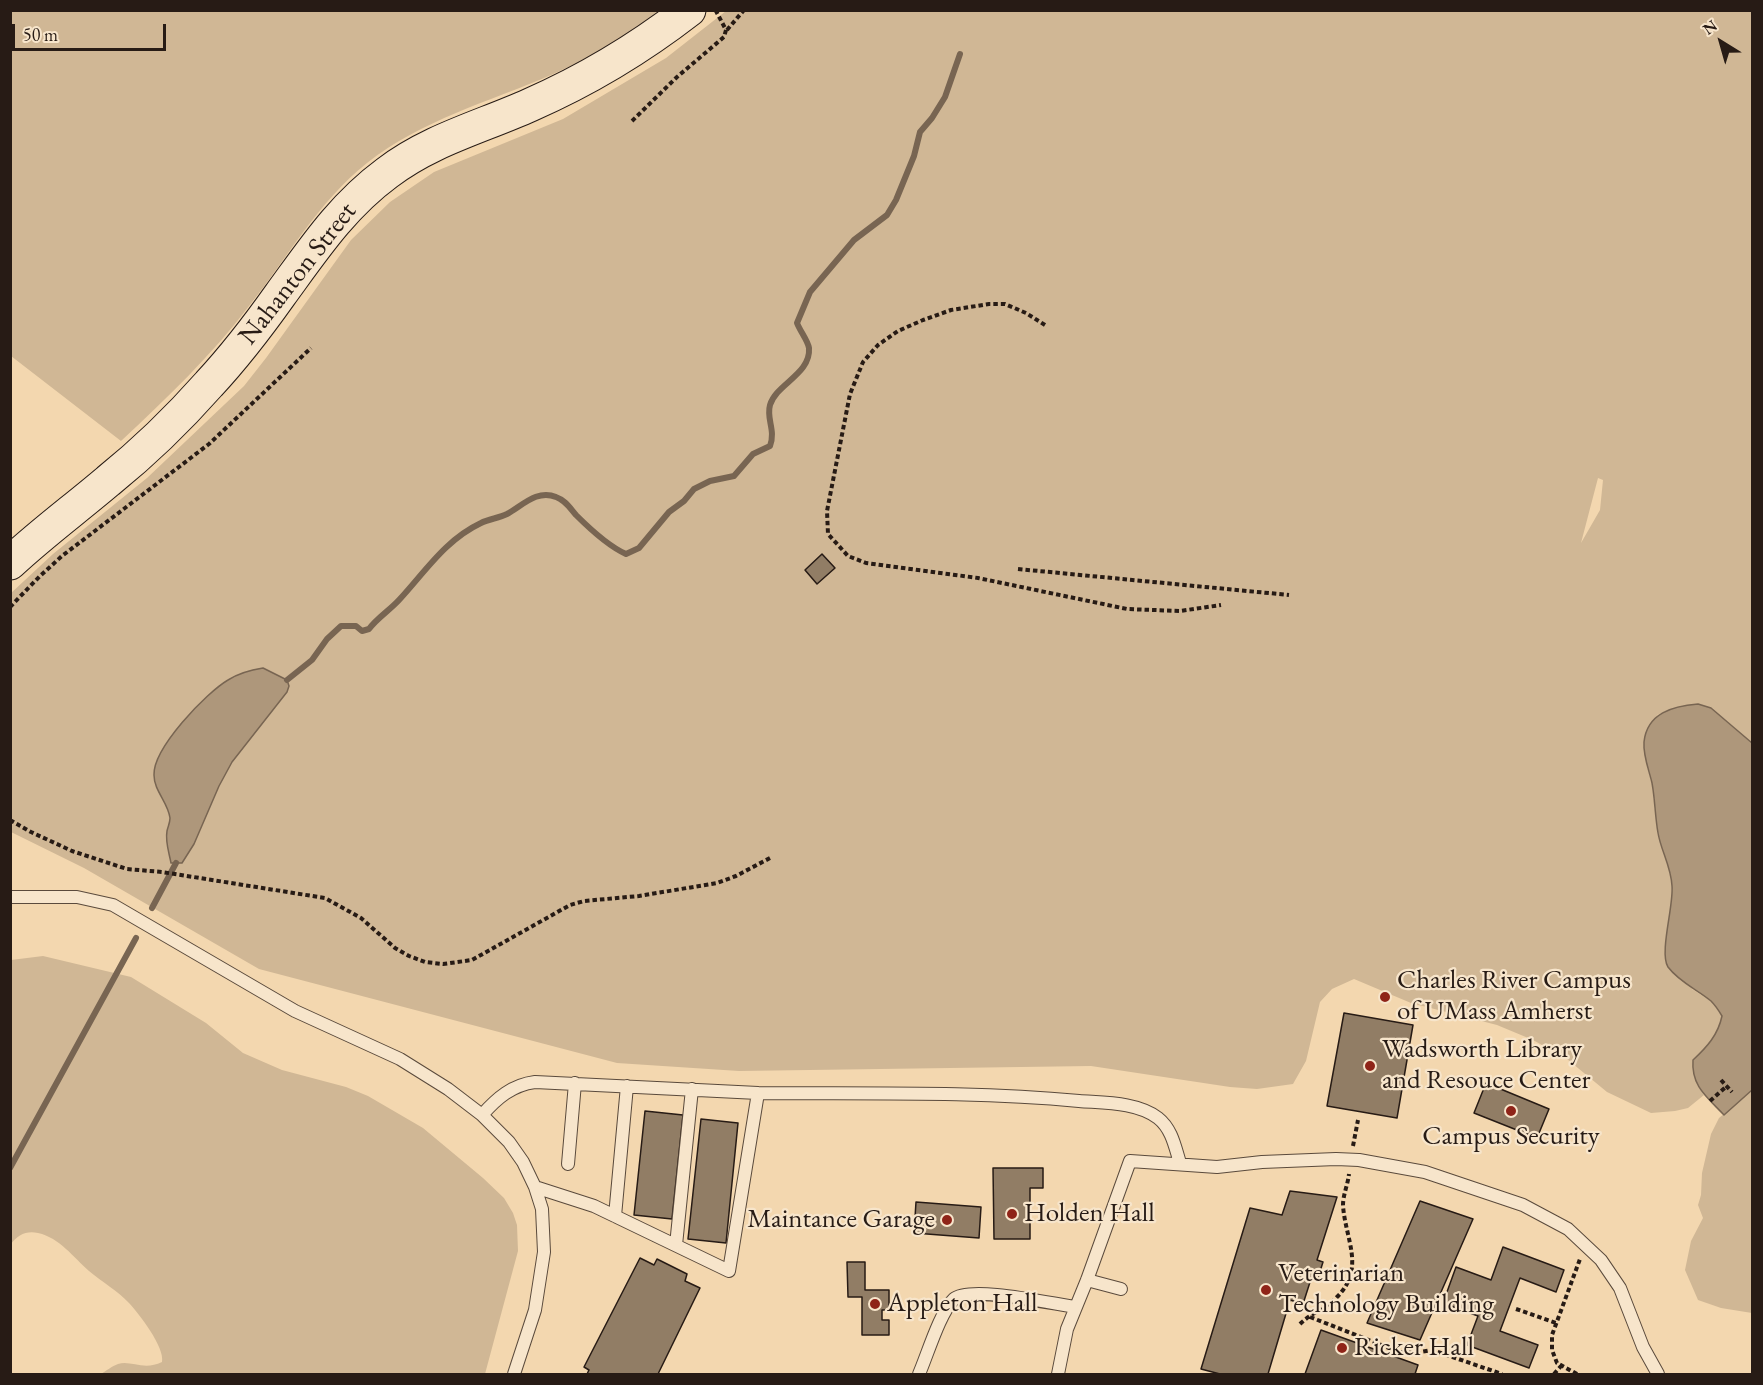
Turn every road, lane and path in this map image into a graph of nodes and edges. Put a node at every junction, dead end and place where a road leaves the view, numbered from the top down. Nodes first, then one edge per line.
1 (689, 10) edge
2 (715, 10) edge
3 (744, 10) edge
4 (726, 30) junction
5 (632, 122) dead end
6 (1045, 325) dead end
7 (311, 348) dead end
8 (10, 563) edge
9 (1018, 568) dead end
10 (1289, 595) dead end
11 (1221, 604) dead end
12 (10, 607) edge
13 (10, 820) edge
14 (770, 858) dead end
15 (10, 897) edge
16 (1721, 1080) dead end
17 (575, 1083) junction
18 (627, 1086) junction
19 (1727, 1086) junction
20 (692, 1089) junction
21 (1732, 1092) dead end
22 (758, 1093) junction
23 (1710, 1101) dead end
24 (482, 1115) junction
25 (1358, 1120) dead end
26 (1351, 1160) junction
27 (1180, 1163) junction
28 (568, 1164) dead end
29 (535, 1187) junction
30 (615, 1216) junction
31 (676, 1245) junction
32 (1589, 1248) junction
33 (1087, 1280) junction
34 (1120, 1290) dead end
35 (1076, 1307) junction
36 (1516, 1309) dead end
37 (1309, 1317) junction
38 (1556, 1323) junction
39 (1300, 1324) dead end
40 (1561, 1366) junction
41 (514, 1374) edge
42 (919, 1374) edge
43 (1058, 1374) edge
44 (1502, 1374) edge
45 (1554, 1374) edge
46 (1577, 1374) edge
47 (1658, 1374) edge

1 - 8 main road, Nahanton Street
2 - 4 path
3 - 4 path
4 - 5 path
6 - 11 path
7 - 12 path
9 - 10 path
13 - 14 path
15 - 24 lane
16 - 19 path
17 - 18 lane
17 - 24 lane
17 - 28 lane
18 - 20 lane
18 - 30 lane
19 - 21 path
19 - 23 path
20 - 22 lane
20 - 31 lane
22 - 27 lane
22 - 31 lane
24 - 29 lane
25 - 26 path
26 - 27 lane
26 - 32 lane
26 - 37 path
27 - 33 lane
29 - 30 lane
29 - 41 lane
30 - 31 lane
32 - 38 path
32 - 47 lane
33 - 34 lane
33 - 35 lane
35 - 42 lane
35 - 43 lane
36 - 38 path
37 - 39 path
37 - 44 path
38 - 40 path
40 - 45 path
40 - 46 path

